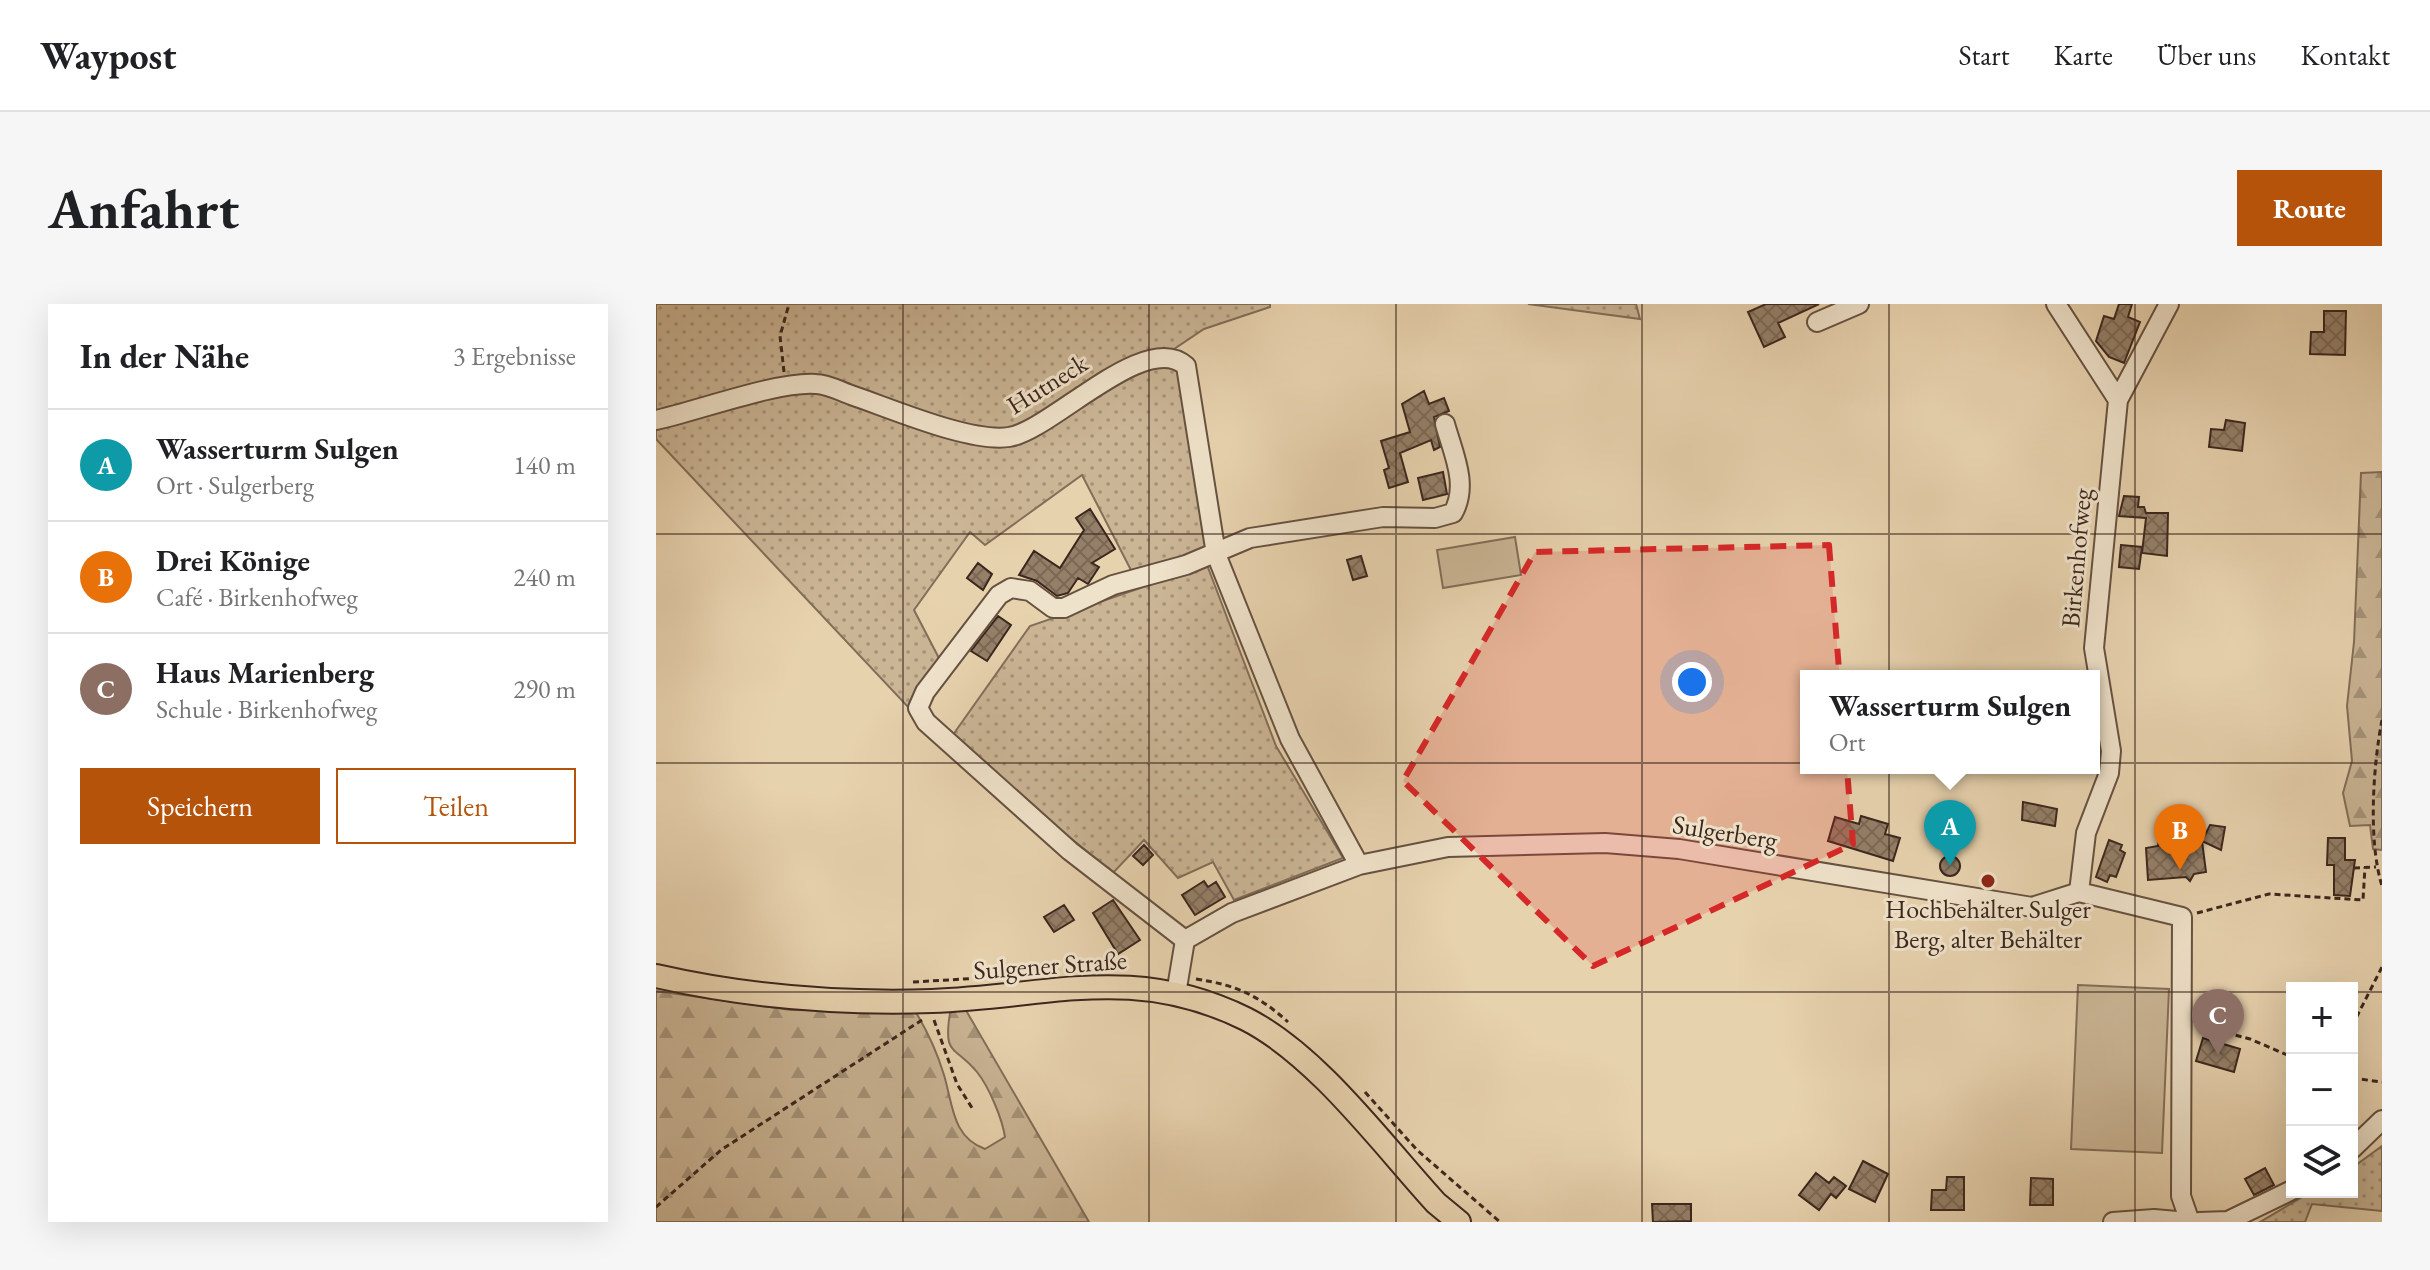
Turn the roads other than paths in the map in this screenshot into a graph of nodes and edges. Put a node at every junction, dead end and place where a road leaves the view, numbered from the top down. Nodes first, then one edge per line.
1 (1859, 304) edge
2 (2056, 304) edge
3 (2169, 304) edge
4 (1817, 322) dead end
5 (2118, 400) junction
6 (656, 420) edge
7 (1445, 424) dead end
8 (1216, 554) junction
9 (2098, 670) edge
10 (2100, 684) edge
11 (1359, 865) junction
12 (2079, 892) junction
13 (1185, 940) junction
14 (656, 976) edge
15 (1176, 994) junction
16 (2382, 1120) edge
17 (2358, 1143) edge
18 (2286, 1193) edge
19 (1459, 1222) edge
20 (2113, 1222) edge
21 (2189, 1222) edge
22 (2199, 1222) edge

1 - 4 street
2 - 5 street
3 - 5 street, Birkenhofweg
5 - 9 street, Birkenhofweg
6 - 8 street, Hutneck
7 - 8 street
8 - 11 street, Hutneck
8 - 13 street
10 - 12 street, Birkenhofweg
11 - 12 street, Sulgerberg
11 - 13 street
12 - 21 street
13 - 15 street
14 - 15 main road, Sulgener Straße
15 - 19 main road, Sulgener Straße
16 - 17 street
18 - 22 street
20 - 21 street

